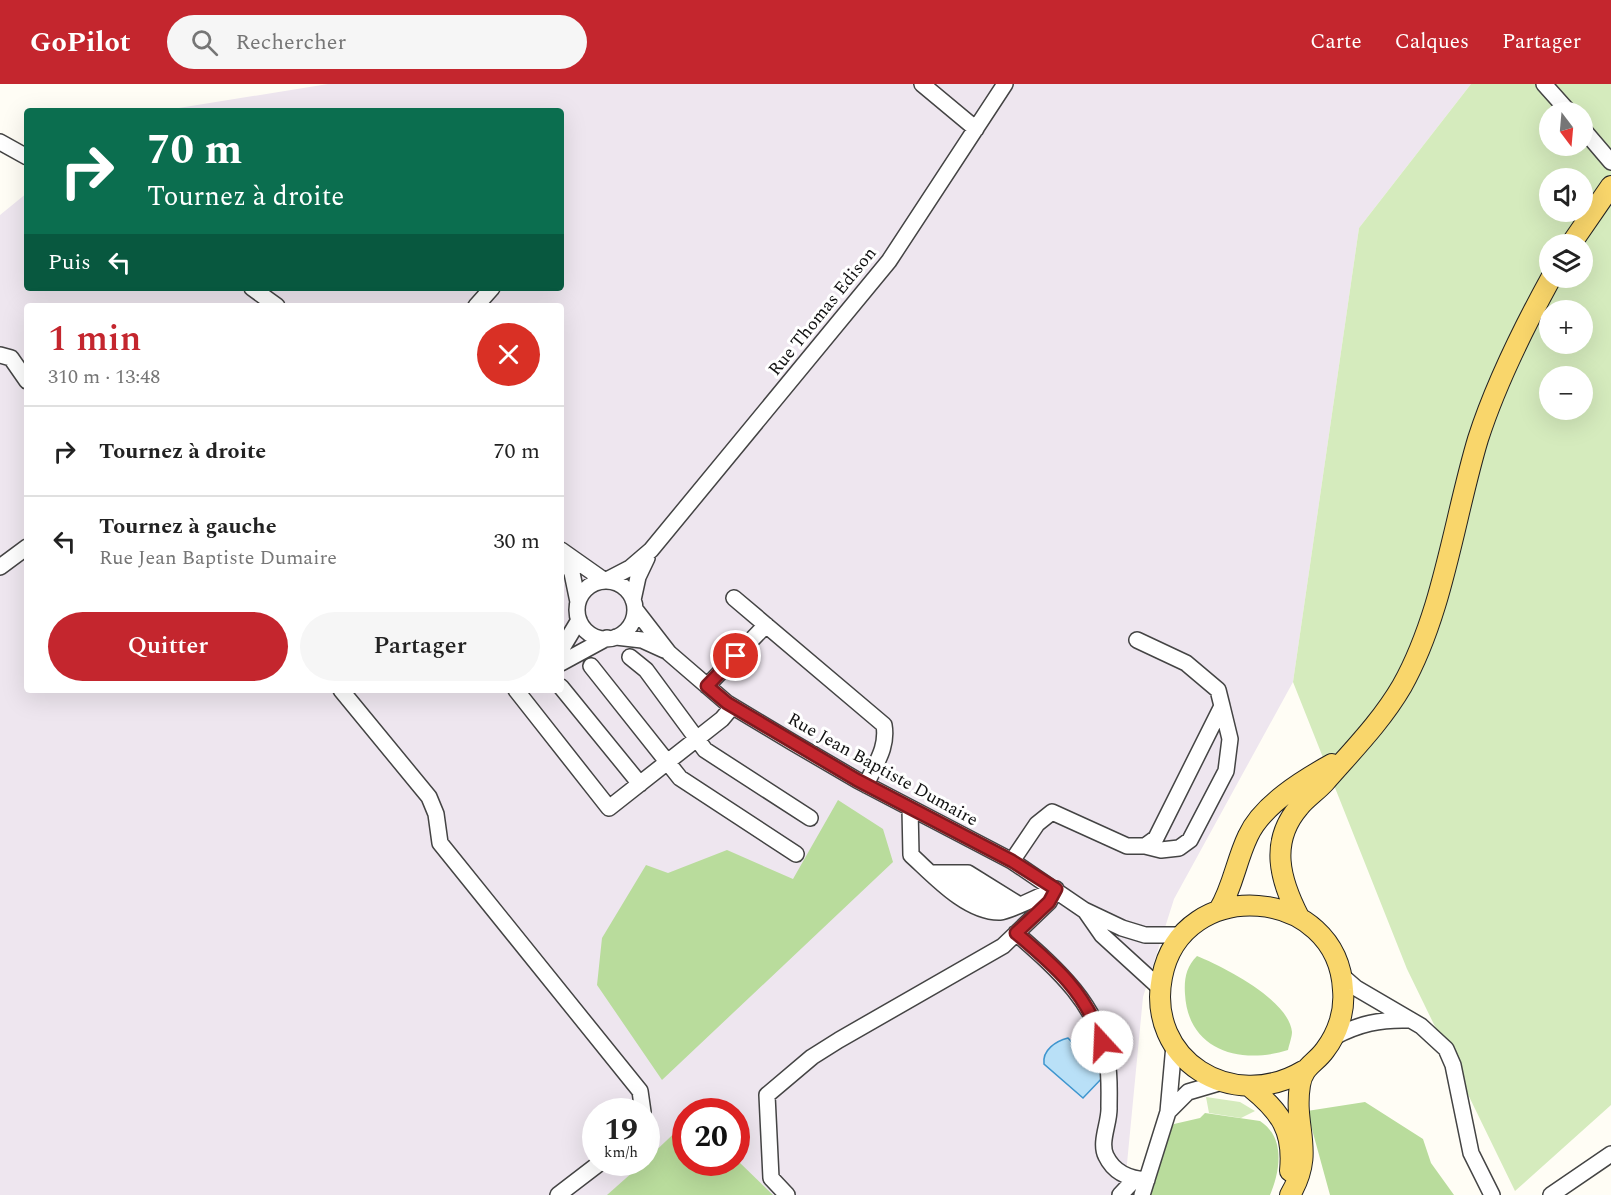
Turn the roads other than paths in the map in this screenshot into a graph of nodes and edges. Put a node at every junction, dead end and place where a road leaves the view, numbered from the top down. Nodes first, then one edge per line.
1 (922, 84) edge
2 (1005, 84) edge
3 (1544, 84) edge
4 (1560, 102) edge
5 (976, 129) junction
6 (1593, 141) edge
7 (0, 142) edge
8 (24, 155) edge
9 (1611, 162) edge
10 (1611, 186) edge
11 (1578, 234) edge
12 (1546, 288) edge
13 (256, 291) edge
14 (489, 291) edge
15 (273, 303) edge
16 (479, 303) edge
17 (0, 355) edge
18 (24, 374) edge
19 (24, 549) edge
20 (651, 549) junction
21 (564, 552) edge
22 (564, 556) edge
23 (0, 567) edge
24 (605, 581) junction
25 (734, 598) dead end
26 (578, 602) junction
27 (634, 604) junction
28 (579, 620) junction
29 (766, 626) junction
30 (611, 638) junction
31 (1137, 640) dead end
32 (564, 645) edge
33 (669, 653) junction
34 (630, 657) dead end
35 (564, 662) edge
36 (591, 666) dead end
37 (707, 686) junction
38 (564, 691) edge
39 (343, 693) edge
40 (518, 693) edge
41 (732, 706) junction
42 (1222, 706) junction
43 (697, 739) junction
44 (1342, 759) junction
45 (667, 762) junction
46 (640, 784) junction
47 (866, 785) junction
48 (910, 808) junction
49 (810, 818) dead end
50 (1145, 846) junction
51 (796, 854) dead end
52 (1012, 861) junction
53 (938, 873) junction
54 (1056, 889) junction
55 (1013, 907) junction
56 (1084, 910) junction
57 (1219, 910) junction
58 (1299, 917) junction
59 (1016, 933) junction
60 (1184, 935) junction
61 (1341, 975) junction
62 (1160, 987) junction
63 (1409, 1020) junction
64 (1334, 1037) junction
65 (1174, 1045) junction
66 (1303, 1071) junction
67 (1222, 1082) junction
68 (1250, 1087) junction
69 (641, 1098) edge
70 (1168, 1112) junction
71 (1611, 1154) edge
72 (583, 1176) edge
73 (1141, 1180) junction
74 (558, 1195) edge
75 (787, 1195) edge
76 (1120, 1195) edge
77 (1142, 1195) edge
78 (1289, 1195) edge
79 (1492, 1195) edge
80 (1551, 1195) edge

1 - 5 street
2 - 5 street, Rue Thomas Edison
3 - 4 street
5 - 20 street, Rue Thomas Edison
6 - 9 street
7 - 8 street
10 - 11 main road
12 - 44 main road
13 - 15 street
14 - 16 street
17 - 18 street
19 - 23 street
20 - 24 street, Rue Thomas Edison
20 - 27 street, Rue Thomas Edison
21 - 24 street
22 - 26 street
24 - 26 street
24 - 27 street
25 - 29 street
26 - 28 street
27 - 30 street
27 - 33 street, Rue Jean Baptiste Dumaire
28 - 30 street
28 - 32 street
29 - 37 street
29 - 47 street
30 - 33 street, Rue Jean Baptiste Dumaire
30 - 35 street
31 - 42 street
33 - 37 street, Rue Jean Baptiste Dumaire
34 - 43 street
36 - 45 street
37 - 41 street, Rue Jean Baptiste Dumaire
38 - 46 street
39 - 69 street
40 - 46 street
41 - 43 street
41 - 47 street, Rue Jean Baptiste Dumaire
42 - 50 street
42 - 50 street
43 - 45 street
43 - 49 street
44 - 57 main road
44 - 58 main road
45 - 46 street
45 - 51 street
47 - 48 street, Rue Jean Baptiste Dumaire
48 - 52 street, Rue Jean Baptiste Dumaire
48 - 53 street
50 - 52 street
52 - 54 street, Rue Jean Baptiste Dumaire
53 - 55 street
53 - 55 street
54 - 55 street
54 - 56 street, Rue Jean Baptiste Dumaire
54 - 59 street
56 - 60 street, Rue Jean Baptiste Dumaire
56 - 62 street, Rue Jean Baptiste Dumaire
57 - 58 main road
57 - 60 main road
58 - 61 main road
59 - 73 street
59 - 75 street
60 - 62 main road
61 - 63 street
61 - 64 main road
62 - 65 main road
63 - 64 street
63 - 79 street
64 - 66 main road
65 - 67 main road
65 - 70 street
66 - 68 main road
66 - 78 main road
67 - 68 main road
67 - 70 street
68 - 78 main road
70 - 73 street
71 - 80 street
72 - 74 street
73 - 76 street
73 - 77 street

